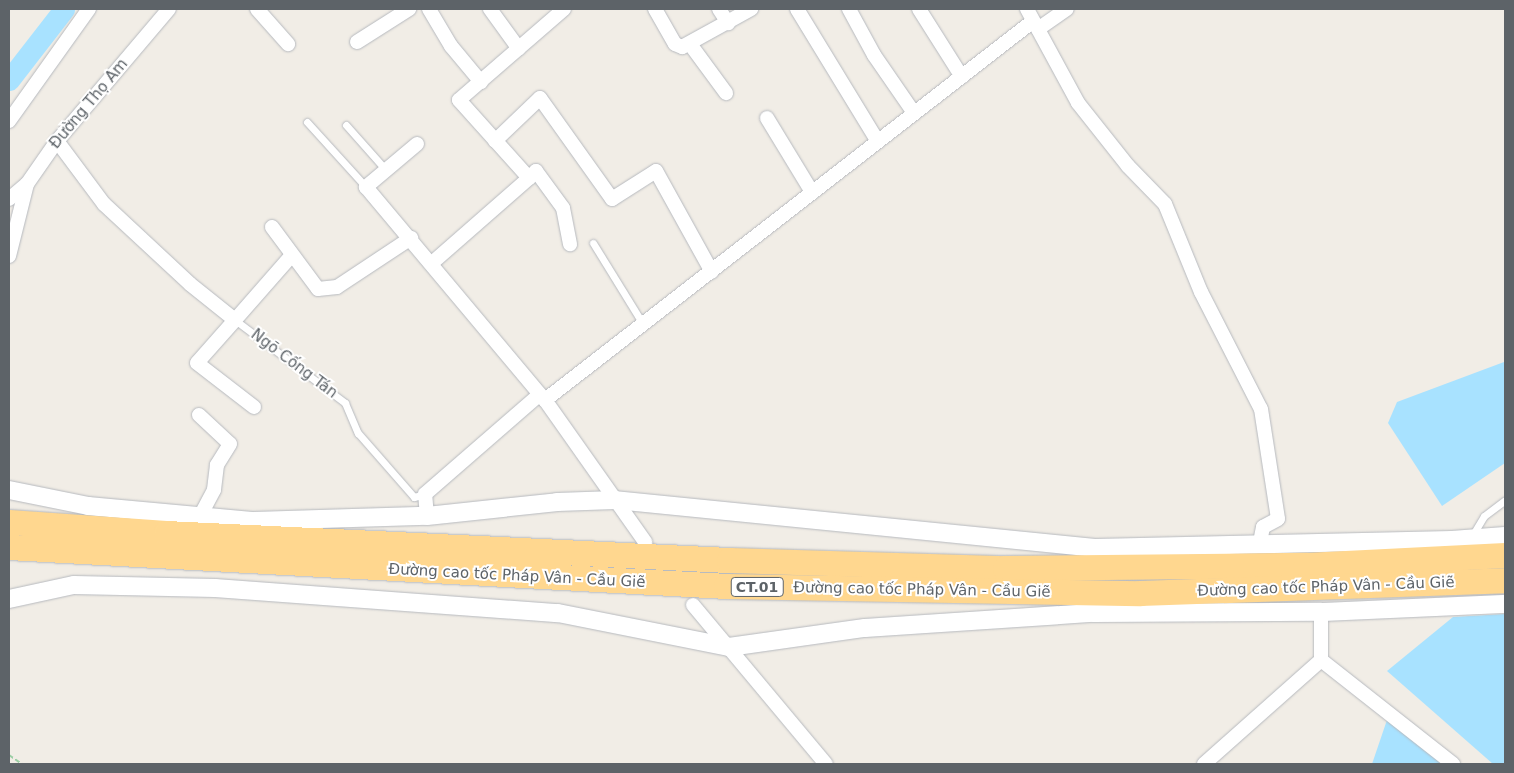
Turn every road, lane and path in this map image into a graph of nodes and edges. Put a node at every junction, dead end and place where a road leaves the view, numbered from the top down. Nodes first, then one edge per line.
1 (89, 9) edge
2 (169, 9) edge
3 (257, 9) edge
4 (409, 9) edge
5 (429, 9) edge
6 (490, 9) edge
7 (564, 9) edge
8 (655, 9) edge
9 (719, 9) edge
10 (751, 9) edge
11 (797, 9) edge
12 (849, 9) edge
13 (919, 9) edge
14 (1066, 9) edge
15 (1032, 20) edge
16 (728, 23) junction
17 (357, 42) dead end
18 (288, 44) dead end
19 (690, 44) junction
20 (519, 49) junction
21 (962, 77) junction
22 (481, 82) junction
23 (726, 93) dead end
24 (914, 113) junction
25 (767, 118) dead end
26 (9, 121) edge
27 (307, 122) dead end
28 (346, 125) dead end
29 (495, 140) junction
30 (877, 140) junction
31 (57, 141) junction
32 (417, 144) dead end
33 (386, 170) junction
34 (529, 178) junction
35 (27, 184) junction
36 (366, 187) junction
37 (812, 192) junction
38 (9, 199) edge
39 (272, 227) dead end
40 (411, 238) junction
41 (593, 243) dead end
42 (570, 244) dead end
43 (292, 255) junction
44 (9, 256) edge
45 (432, 263) junction
46 (712, 272) junction
47 (235, 320) junction
48 (643, 324) junction
49 (543, 397) junction
50 (254, 406) dead end
51 (198, 415) dead end
52 (9, 490) edge
53 (425, 494) junction
54 (615, 500) junction
55 (1505, 500) edge
56 (200, 516) junction
57 (427, 516) junction
58 (9, 522) edge
59 (1505, 536) edge
60 (1471, 538) junction
61 (645, 542) dead end
62 (1260, 543) junction
63 (9, 547) edge
64 (1505, 555) edge
65 (1505, 580) edge
66 (9, 599) edge
67 (1505, 604) edge
68 (693, 605) dead end
69 (1321, 612) junction
70 (729, 647) junction
71 (1322, 660) junction
72 (9, 755) edge
73 (22, 764) edge
74 (826, 764) edge
75 (1204, 764) edge
76 (1453, 764) edge

1 - 26 street
2 - 31 street, Đường Thọ Am
3 - 18 street
4 - 17 street
5 - 22 street
6 - 20 street
7 - 20 street
8 - 19 street
9 - 16 street
10 - 16 street
11 - 30 street
12 - 24 street
13 - 21 street
14 - 15 street
15 - 21 street
15 - 62 street
16 - 19 street
19 - 23 street
20 - 22 street
21 - 24 street
22 - 29 street
24 - 30 street
25 - 37 street
27 - 36 lane
28 - 33 lane
29 - 34 street
29 - 46 street
30 - 37 street
31 - 35 street, Đường Thọ Am
31 - 47 street
32 - 33 street
33 - 36 street
34 - 42 street
34 - 45 street
35 - 38 street, Đường Thọ Am
35 - 44 street
36 - 40 street
37 - 46 street
39 - 43 street
40 - 43 street
40 - 45 street
41 - 48 lane
43 - 47 street
45 - 49 street
46 - 48 street
47 - 50 street
47 - 53 lane, Ngõ Cống Tán
48 - 49 street
49 - 53 street
49 - 54 street
51 - 56 street
52 - 56 street
53 - 57 street
54 - 57 street
54 - 61 street
54 - 62 street
55 - 60 lane
56 - 57 street
58 - 64 highway, Đường cao tốc Pháp Vân - Cầu Giẽ / CT.01
59 - 60 street
60 - 62 street
63 - 65 highway, Đường cao tốc Pháp Vân - Cầu Giẽ / CT.01
66 - 70 street
67 - 69 street
68 - 70 street
69 - 70 street
69 - 71 street
70 - 74 street
71 - 75 street
71 - 76 street
72 - 73 path

